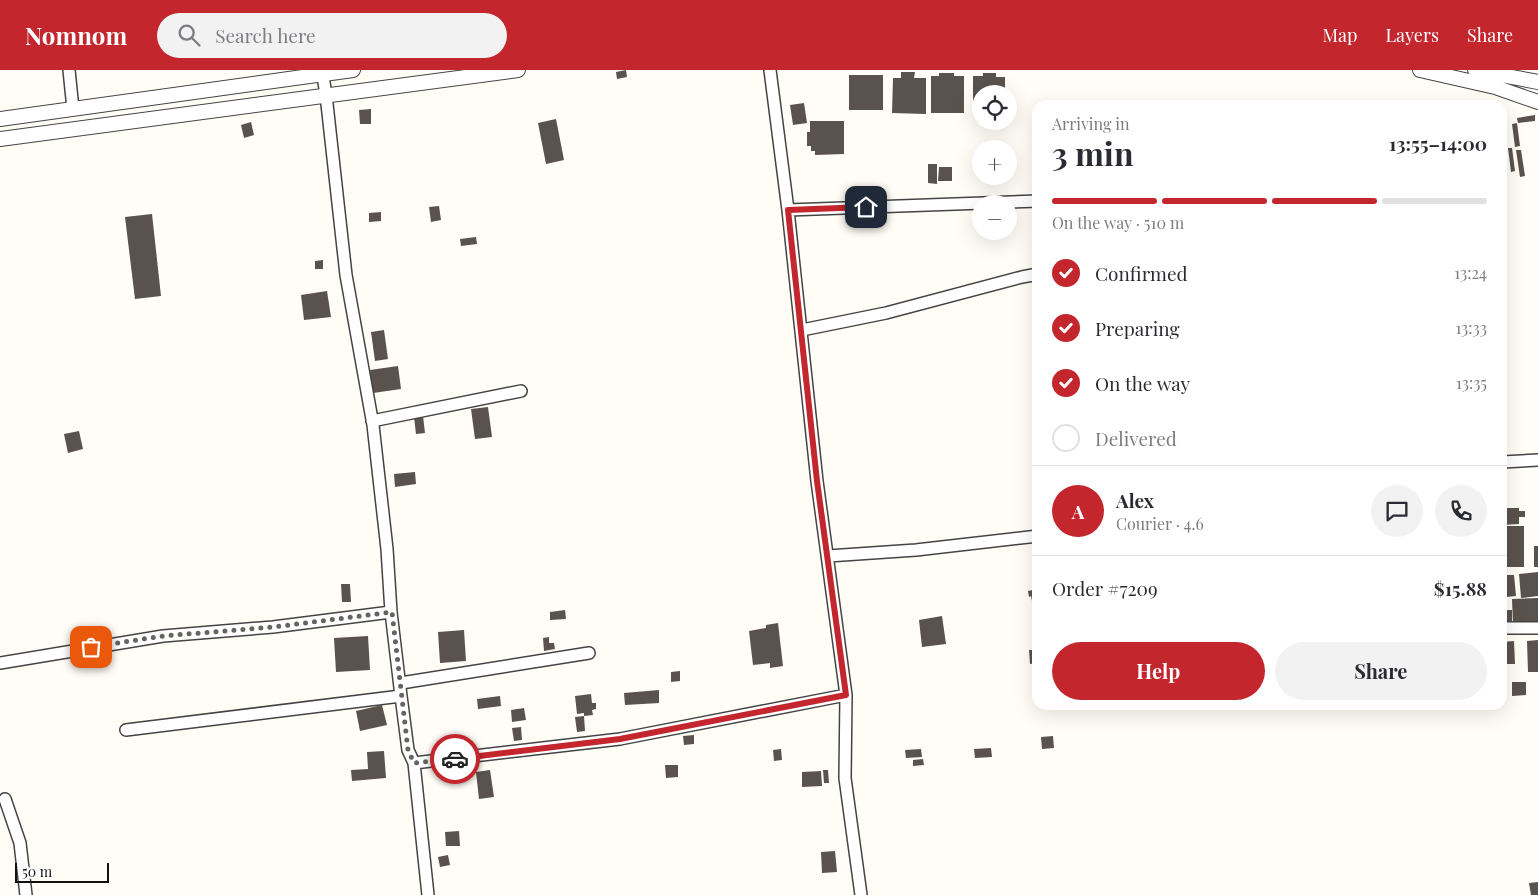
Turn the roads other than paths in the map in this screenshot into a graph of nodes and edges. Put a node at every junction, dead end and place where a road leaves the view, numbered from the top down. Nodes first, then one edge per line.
1 (68, 70) edge
2 (352, 70) edge
3 (518, 70) edge
4 (770, 70) edge
5 (1420, 70) edge
6 (1482, 71) edge
7 (322, 72) edge
8 (1538, 82) edge
9 (326, 95) junction
10 (1538, 102) edge
11 (73, 109) junction
12 (0, 119) edge
13 (0, 139) edge
14 (1032, 201) edge
15 (788, 210) junction
16 (1032, 275) edge
17 (802, 330) junction
18 (521, 391) dead end
19 (372, 421) junction
20 (1538, 460) edge
21 (1507, 462) edge
22 (1032, 537) edge
23 (828, 556) junction
24 (392, 612) junction
25 (1507, 628) edge
26 (1538, 628) edge
27 (589, 653) dead end
28 (0, 663) edge
29 (401, 683) junction
30 (846, 695) junction
31 (401, 696) junction
32 (126, 730) dead end
33 (414, 763) junction
34 (5, 798) dead end
35 (26, 895) edge
36 (428, 895) edge
37 (861, 895) edge

1 - 11 street
2 - 7 street
3 - 9 street
4 - 15 street
5 - 10 street
6 - 8 street
7 - 9 street
7 - 11 street
9 - 13 street
9 - 19 street
11 - 12 street
14 - 15 street
15 - 17 street
16 - 17 street
17 - 23 street
18 - 19 street
19 - 24 street
20 - 21 street
22 - 23 street
23 - 30 street
24 - 28 street
24 - 29 street
25 - 26 street
27 - 29 street
29 - 31 street
30 - 33 street
30 - 37 street
31 - 32 street
31 - 33 street
33 - 36 street
34 - 35 street

